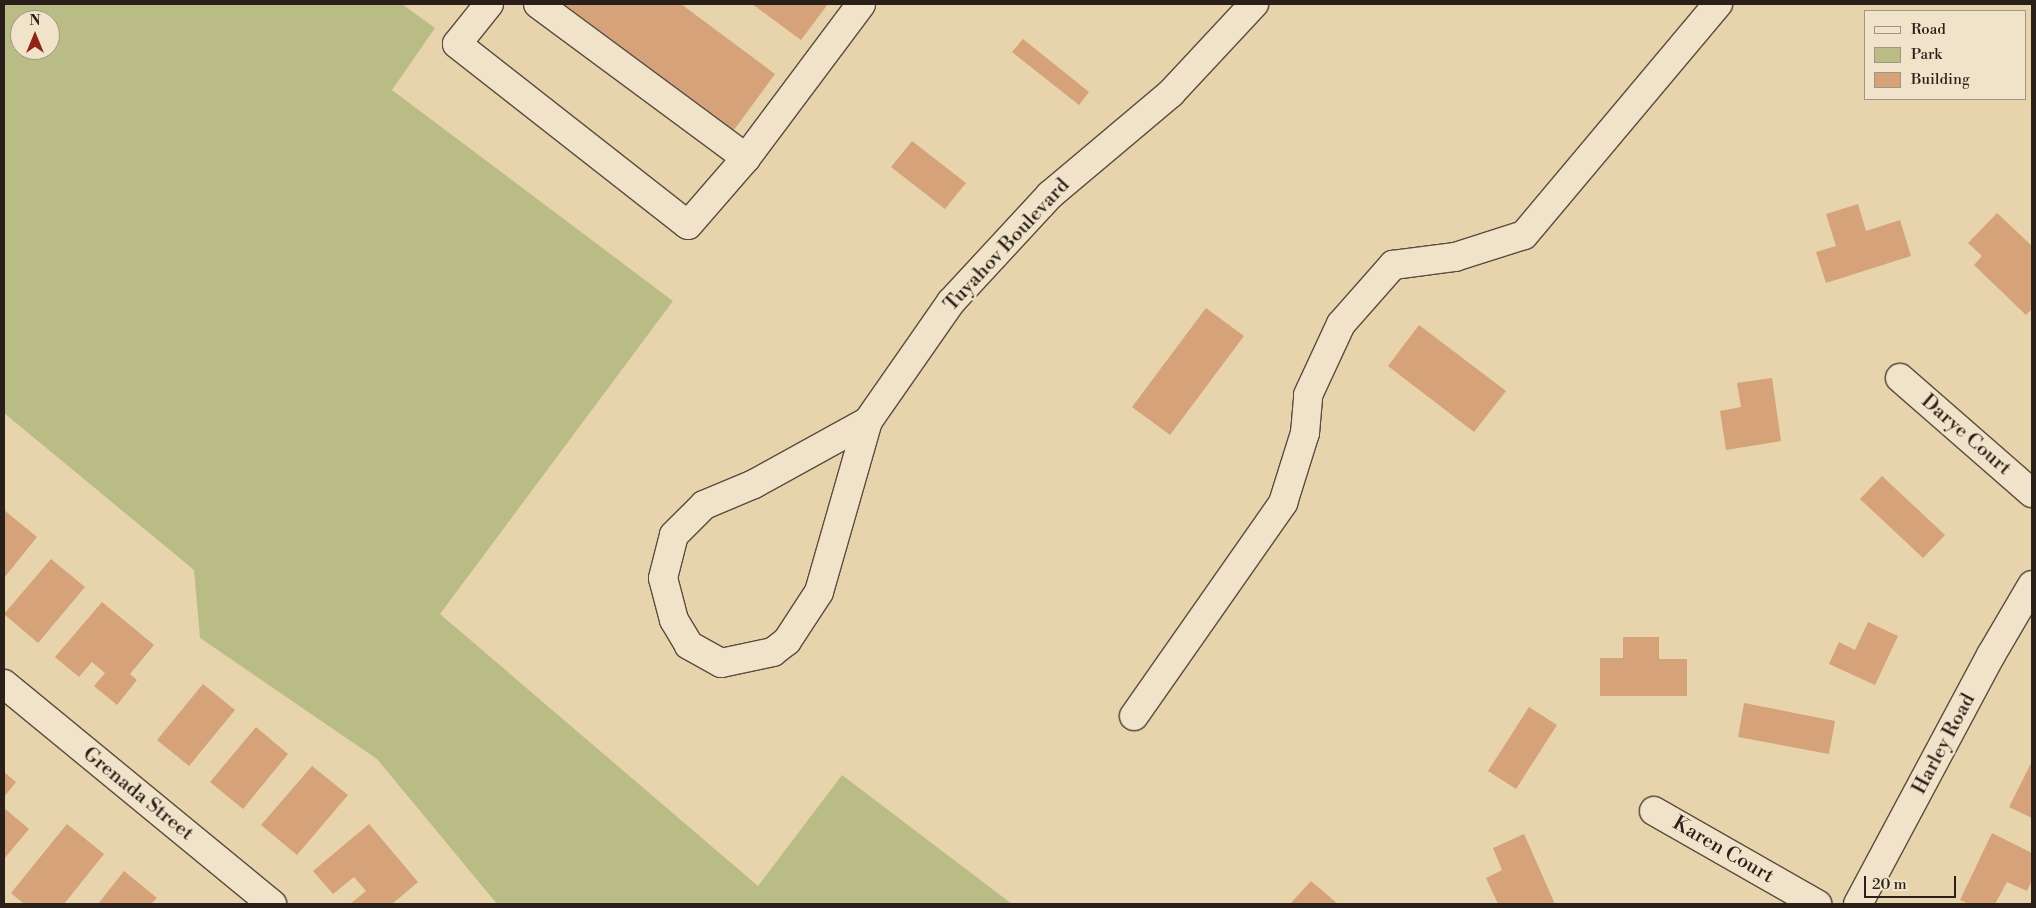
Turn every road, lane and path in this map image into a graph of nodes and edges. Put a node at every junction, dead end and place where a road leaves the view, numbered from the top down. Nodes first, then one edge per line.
1 (489, 4) edge
2 (538, 4) edge
3 (861, 4) edge
4 (1254, 4) edge
5 (1718, 4) edge
6 (746, 158) junction
7 (1900, 378) dead end
8 (868, 422) junction
9 (2032, 493) edge
10 (2032, 585) edge
11 (4, 684) edge
12 (1134, 716) dead end
13 (1654, 811) dead end
14 (272, 904) edge
15 (1817, 904) edge
16 (1858, 904) edge

1 - 6 street
2 - 6 street
3 - 6 street
4 - 8 street, Tuyahov Boulevard
5 - 12 street
7 - 9 street, Darye Court
8 - 8 street, Tuyahov Boulevard
10 - 16 street, Harley Road
11 - 14 street, Grenada Street
13 - 15 street, Karen Court

